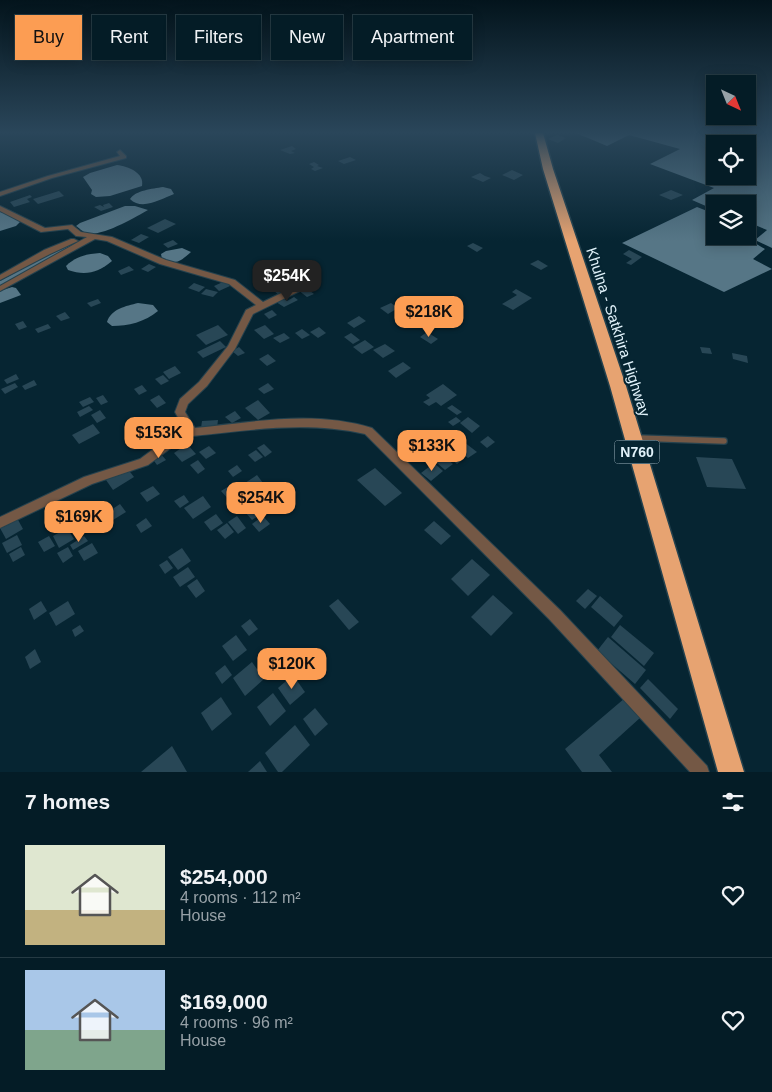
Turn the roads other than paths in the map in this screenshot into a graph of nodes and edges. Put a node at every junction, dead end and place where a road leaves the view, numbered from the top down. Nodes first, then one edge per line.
1 (80, 169) edge
2 (548, 169) edge
3 (0, 194) edge
4 (0, 208) edge
5 (90, 236) junction
6 (0, 278) edge
7 (309, 283) dead end
8 (0, 290) edge
9 (261, 305) junction
10 (192, 432) junction
11 (634, 438) junction
12 (724, 441) dead end
13 (0, 523) edge
14 (701, 772) edge
15 (732, 772) edge

1 - 3 street
2 - 11 highway, Khulna - Satkhira Highway / N760
4 - 5 street
5 - 6 street
5 - 8 street
5 - 9 street
7 - 9 street
9 - 10 street
10 - 13 street
10 - 14 street
11 - 12 lane
11 - 15 highway, Khulna - Satkhira Highway / N760

